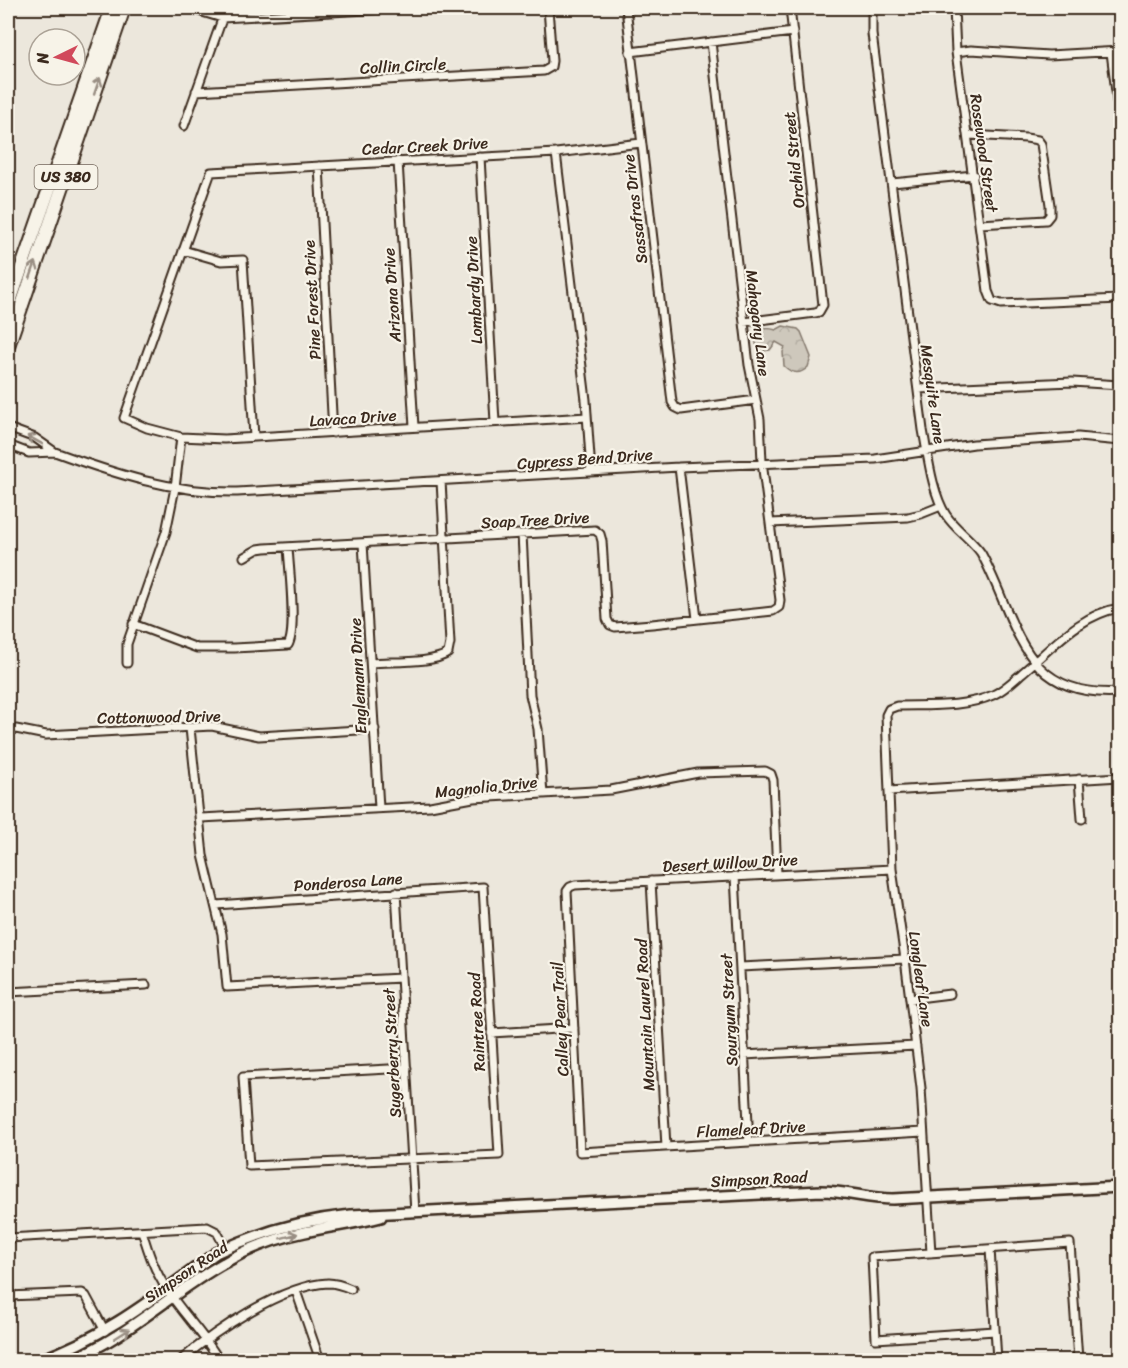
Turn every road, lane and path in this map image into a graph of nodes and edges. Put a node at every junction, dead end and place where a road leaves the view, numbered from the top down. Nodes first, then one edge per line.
1 (112, 8) edge
2 (124, 8) edge
3 (189, 8) edge
4 (226, 8) edge
5 (403, 8) edge
6 (548, 8) edge
7 (626, 8) edge
8 (790, 8) edge
9 (872, 8) edge
10 (954, 8) edge
11 (222, 18) junction
12 (793, 32) junction
13 (711, 42) junction
14 (1120, 51) edge
15 (630, 52) junction
16 (956, 52) junction
17 (1111, 52) junction
18 (196, 91) junction
19 (1120, 124) edge
20 (184, 126) dead end
21 (969, 135) junction
22 (641, 143) junction
23 (556, 153) junction
24 (480, 157) junction
25 (398, 162) junction
26 (319, 166) junction
27 (974, 175) junction
28 (892, 183) junction
29 (980, 224) junction
30 (183, 250) junction
31 (1120, 299) edge
32 (8, 307) edge
33 (744, 322) junction
34 (8, 346) edge
35 (1120, 385) edge
36 (918, 389) junction
37 (756, 400) junction
38 (587, 417) junction
39 (495, 422) junction
40 (8, 428) edge
41 (414, 428) junction
42 (333, 432) junction
43 (181, 436) junction
44 (254, 437) junction
45 (1120, 441) edge
46 (8, 445) edge
47 (928, 450) junction
48 (55, 453) junction
49 (762, 462) junction
50 (679, 467) junction
51 (591, 472) junction
52 (441, 482) junction
53 (175, 488) junction
54 (941, 506) junction
55 (770, 523) junction
56 (522, 534) junction
57 (443, 538) junction
58 (363, 543) junction
59 (288, 547) junction
60 (244, 557) dead end
61 (779, 607) joint
62 (1120, 608) edge
63 (697, 620) junction
64 (133, 624) junction
65 (127, 663) dead end
66 (371, 663) junction
67 (1035, 663) junction
68 (1120, 692) edge
69 (190, 728) junction
70 (16, 729) dead end
71 (375, 729) junction
72 (1120, 777) edge
73 (1079, 779) junction
74 (889, 791) junction
75 (543, 794) junction
76 (379, 808) junction
77 (201, 818) junction
78 (1082, 819) dead end
79 (891, 869) junction
80 (777, 874) junction
81 (735, 876) junction
82 (651, 881) junction
83 (483, 886) joint
84 (570, 887) joint
85 (396, 892) junction
86 (216, 905) junction
87 (906, 959) junction
88 (740, 967) junction
89 (401, 978) junction
90 (147, 986) dead end
91 (8, 992) edge
92 (950, 994) dead end
93 (910, 999) junction
94 (574, 1028) junction
95 (491, 1033) junction
96 (916, 1046) junction
97 (744, 1055) junction
98 (406, 1068) junction
99 (924, 1132) junction
100 (749, 1142) junction
101 (666, 1147) junction
102 (580, 1152) joint
103 (412, 1159) junction
104 (1120, 1187) edge
105 (927, 1198) junction
106 (398, 1212) junction
107 (415, 1212) junction
108 (142, 1231) junction
109 (8, 1238) edge
110 (226, 1249) junction
111 (990, 1249) junction
112 (931, 1253) junction
113 (166, 1289) junction
114 (351, 1289) dead end
115 (297, 1291) junction
116 (8, 1296) edge
117 (173, 1297) junction
118 (105, 1330) junction
119 (995, 1331) junction
120 (206, 1339) junction
121 (40, 1360) edge
122 (70, 1360) edge
123 (181, 1360) edge
124 (219, 1360) edge
125 (320, 1360) edge
126 (997, 1360) edge
127 (1078, 1360) edge

1 - 32 highway, US 380
34 -> 2 highway, US 380
3 - 11 street
4 - 11 street
5 - 11 street
6 - 18 street, Collin Circle
7 - 15 street, Sassafras Drive
8 - 12 street, Orchid Street
9 - 28 street, Mesquite Lane
10 - 16 street, Rosewood Street
11 - 18 street
12 - 13 street
12 - 33 street, Orchid Street
13 - 15 street
13 - 33 street, Mahogany Lane
14 - 17 street
15 - 22 street, Sassafras Drive
16 - 17 street
16 - 21 street, Rosewood Street
17 - 19 street
18 - 20 street
21 - 27 street, Rosewood Street
21 - 29 street
22 - 23 street, Cedar Creek Drive
22 - 37 street, Sassafras Drive
23 - 24 street, Cedar Creek Drive
23 - 38 street
24 - 25 street, Cedar Creek Drive
24 - 39 street, Lombardy Drive
25 - 26 street, Cedar Creek Drive
25 - 41 street, Arizona Drive
26 - 30 street, Cedar Creek Drive
26 - 42 street, Pine Forest Drive
27 - 28 street
27 - 29 street, Rosewood Street
28 - 36 street, Mesquite Lane
29 - 31 street, Rosewood Street
30 - 43 street, Lavaca Drive
30 - 44 street
33 - 37 street, Mahogany Lane
35 - 36 street
36 - 47 street, Mesquite Lane
37 - 49 street, Mahogany Lane
38 - 39 street, Lavaca Drive
38 - 51 street
39 - 41 street, Lavaca Drive
48 -> 40 street, Cypress Bend Drive
41 - 42 street, Lavaca Drive
42 - 44 street, Lavaca Drive
43 - 44 street, Lavaca Drive
43 - 53 street
45 - 47 street, Cypress Bend Drive
46 - 48 street, Cypress Bend Drive
47 - 49 street, Cypress Bend Drive
47 - 54 street, Mesquite Lane
48 - 53 street, Cypress Bend Drive
49 - 50 street, Cypress Bend Drive
49 - 55 street, Mahogany Lane
50 - 51 street, Cypress Bend Drive
50 - 63 street
51 - 52 street, Cypress Bend Drive
52 - 53 street, Cypress Bend Drive
52 - 57 street
53 - 64 street
54 - 55 street
54 - 67 street, Mesquite Lane
55 - 61 street, Mahogany Lane
56 - 57 street, Soap Tree Drive
56 - 63 street, Soap Tree Drive
56 - 75 street
57 - 58 street, Soap Tree Drive
57 - 66 street
58 - 59 street, Soap Tree Drive
58 - 66 street, Englemann Drive
59 - 60 street, Soap Tree Drive
59 - 64 street
61 - 63 street, Soap Tree Drive
62 - 67 street
64 - 65 street
66 - 71 street, Englemann Drive
67 - 68 street, Mesquite Lane
67 - 74 street, Longleaf Lane
69 - 70 street, Cottonwood Drive
69 - 71 street, Cottonwood Drive
69 - 77 street
71 - 76 street, Englemann Drive
72 - 73 street
73 - 74 street
73 - 78 street
74 - 79 street, Longleaf Lane
75 - 76 street, Magnolia Drive
75 - 80 street, Magnolia Drive
76 - 77 street, Magnolia Drive
77 - 86 street
79 - 80 street, Desert Willow Drive
79 - 87 street, Longleaf Lane
80 - 81 street, Desert Willow Drive
81 - 82 street, Desert Willow Drive
81 - 88 street, Sourgum Street
82 - 84 street, Desert Willow Drive
82 - 101 street, Mountain Laurel Road
83 - 85 street, Ponderosa Lane
83 - 95 street, Raintree Road
84 - 94 street, Calley Pear Trail
85 - 86 street, Ponderosa Lane
85 - 89 street, Sugerberry Street
86 - 89 street
87 - 88 street
87 - 93 street, Longleaf Lane
88 - 97 street, Sourgum Street
89 - 98 street, Sugerberry Street
90 - 91 street
92 - 93 street
93 - 96 street, Longleaf Lane
94 - 95 street
94 - 102 street, Calley Pear Trail
95 - 103 street, Raintree Road
96 - 97 street
96 - 99 street, Longleaf Lane
97 - 100 street, Sourgum Street
98 - 103 street, Sugerberry Street
98 - 103 street
99 - 100 street, Flameleaf Drive
99 - 105 street, Longleaf Lane
100 - 101 street, Flameleaf Drive
101 - 102 street, Flameleaf Drive
103 - 107 street, Sugerberry Street
104 - 105 street, Simpson Road
105 - 107 street, Simpson Road
105 - 112 street, Longleaf Lane
106 - 107 street, Simpson Road
106 - 110 street, Simpson Road
117 -> 106 street, Simpson Road
108 - 109 street, Simpson Road
108 - 110 street, Simpson Road
108 - 113 street
110 - 113 street, Simpson Road
111 - 112 street
111 - 119 street
111 - 127 street
112 - 119 street
113 - 117 street
113 - 118 street, Simpson Road
114 - 115 street
115 - 120 street
115 - 125 street
116 - 118 street
117 - 120 street
122 -> 117 street, Simpson Road
118 - 121 street, Simpson Road
119 - 126 street
120 - 123 street
120 - 124 street

